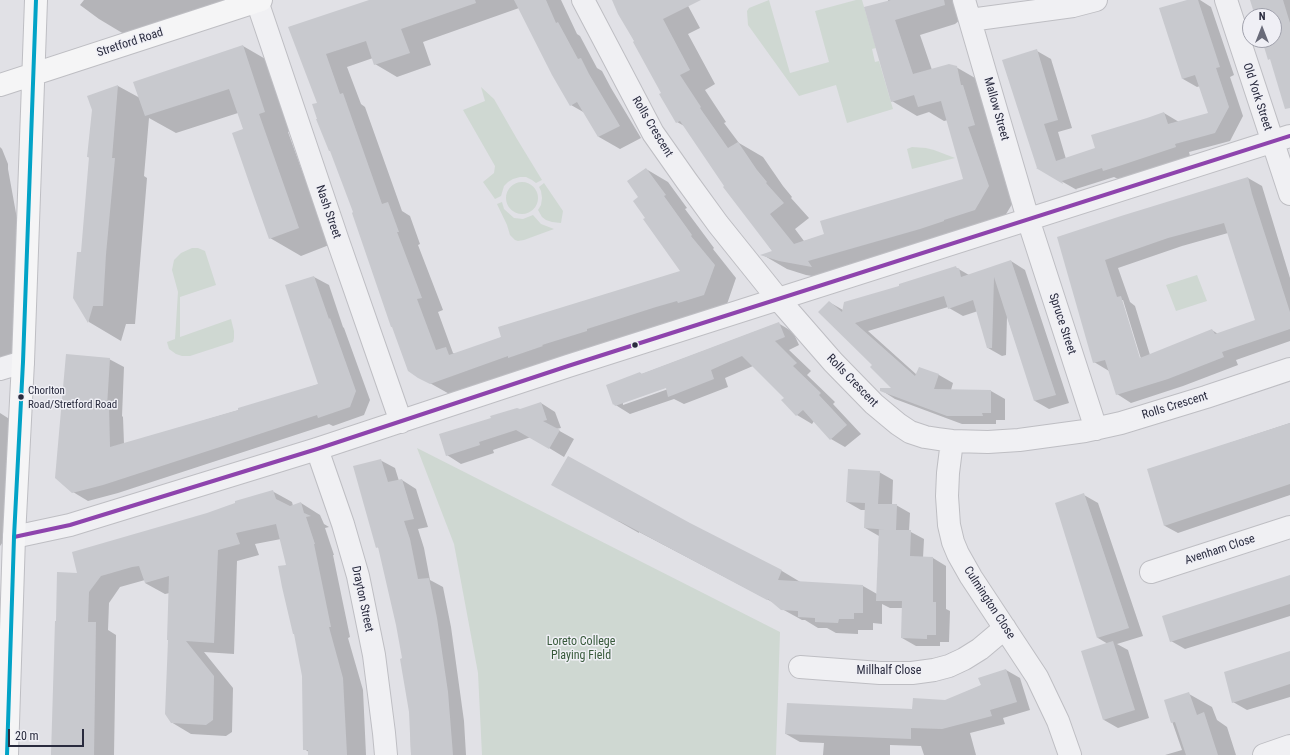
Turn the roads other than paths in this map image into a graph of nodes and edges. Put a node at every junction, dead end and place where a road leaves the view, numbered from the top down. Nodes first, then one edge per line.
1 (36, 0) edge
2 (583, 0) edge
3 (1096, 0) edge
4 (1226, 0) edge
5 (259, 1) edge
6 (967, 10) edge
7 (33, 74) junction
8 (0, 86) edge
9 (1281, 139) edge
10 (1290, 194) edge
11 (1028, 219) junction
12 (779, 300) junction
13 (23, 362) junction
14 (0, 369) edge
15 (1290, 369) edge
16 (401, 422) junction
17 (1096, 429) junction
18 (952, 441) junction
19 (318, 449) junction
20 (1290, 527) edge
21 (14, 537) junction
22 (7, 567) edge
23 (1151, 572) dead end
24 (1006, 628) junction
25 (800, 667) dead end
26 (1290, 746) edge
27 (7, 755) edge
28 (386, 755) edge
29 (1070, 755) edge
30 (1264, 755) edge

1 - 7 main road
2 - 12 street, Rolls Crescent
3 - 6 street
4 - 9 street, Old York Street
5 - 7 main road, Stretford Road
5 - 16 street, Nash Street
6 - 11 street, Mallow Street
7 - 8 main road, Stretford Road
7 - 13 main road
9 - 10 street, Old York Street
9 - 11 street
11 - 12 street
11 - 17 street, Spruce Street
12 - 16 street
12 - 18 street, Rolls Crescent
13 - 14 street
13 - 21 main road
15 - 17 street, Rolls Crescent
16 - 19 street
17 - 18 street, Rolls Crescent
18 - 24 street, Culmington Close
19 - 21 street
19 - 28 street, Drayton Street
20 - 23 street, Avenham Close
21 - 22 main road
22 - 27 main road
24 - 25 street, Millhalf Close
24 - 29 street, Culmington Close
26 - 30 street

